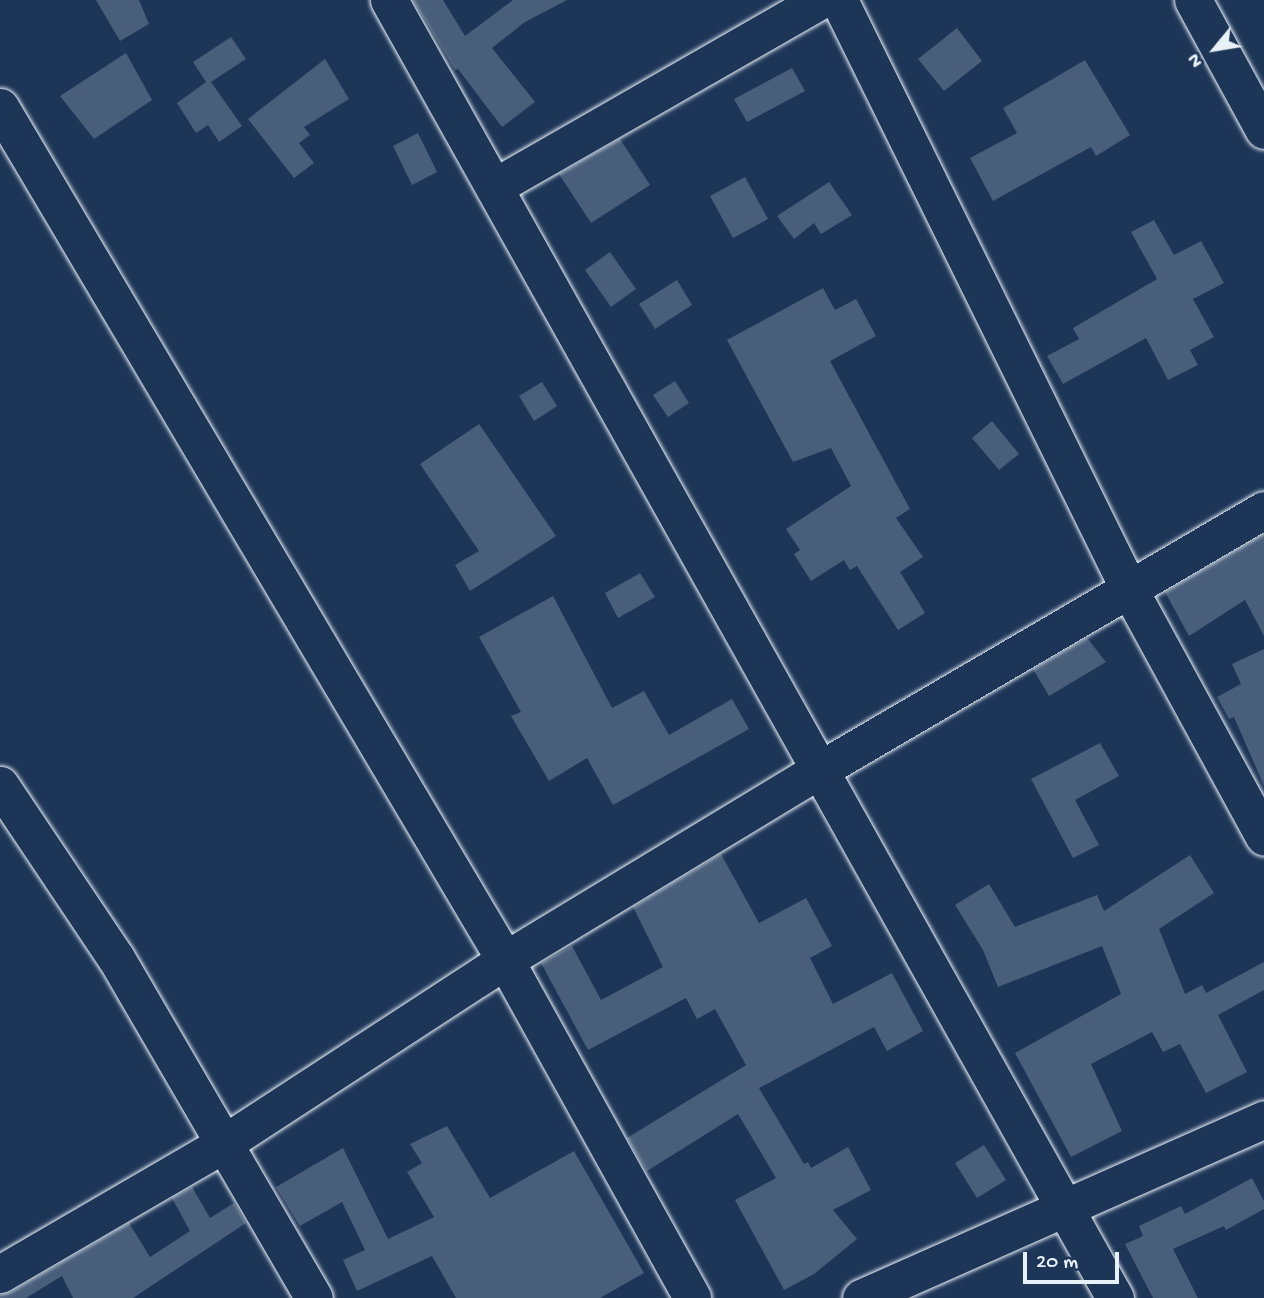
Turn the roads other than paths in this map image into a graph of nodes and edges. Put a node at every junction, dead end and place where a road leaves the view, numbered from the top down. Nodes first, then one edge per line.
1 (389, 0) edge
2 (820, 0) edge
3 (838, 0) edge
4 (1193, 0) edge
5 (0, 107) edge
6 (1264, 130) edge
7 (494, 187) junction
8 (1264, 510) edge
9 (1129, 589) junction
10 (821, 769) junction
11 (0, 785) edge
12 (1264, 837) edge
13 (505, 960) junction
14 (1264, 1119) edge
15 (223, 1144) junction
16 (1066, 1208) junction
17 (0, 1274) edge
18 (314, 1298) edge
19 (692, 1298) edge
20 (861, 1298) edge
21 (1115, 1298) edge

1 - 7 street
2 - 7 street
3 - 9 street
4 - 6 street
5 - 13 street
7 - 10 street
8 - 9 street
9 - 10 street
9 - 12 street
10 - 13 street
10 - 16 street
11 - 15 street
13 - 15 street
13 - 19 street
14 - 16 street
15 - 17 street
15 - 18 street
16 - 20 street
16 - 21 street

